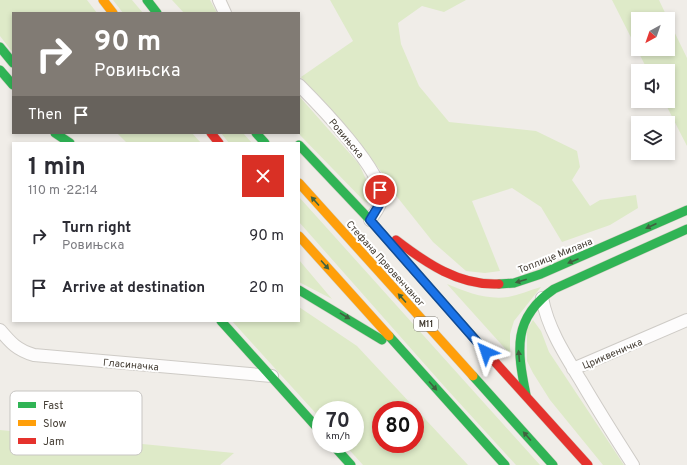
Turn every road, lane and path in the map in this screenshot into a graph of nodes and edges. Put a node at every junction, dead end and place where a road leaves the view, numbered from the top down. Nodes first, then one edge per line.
1 (103, 0) edge
2 (219, 0) edge
3 (149, 3) edge
4 (112, 12) edge
5 (157, 12) edge
6 (225, 12) edge
7 (0, 48) edge
8 (12, 62) edge
9 (0, 70) edge
10 (12, 84) edge
11 (300, 86) edge
12 (57, 134) edge
13 (212, 134) edge
14 (257, 134) edge
15 (70, 142) edge
16 (218, 142) edge
17 (264, 142) edge
18 (300, 146) edge
19 (300, 184) edge
20 (687, 210) edge
21 (370, 220) junction
22 (687, 229) edge
23 (300, 237) edge
24 (590, 254) junction
25 (597, 270) junction
26 (300, 291) edge
27 (542, 298) junction
28 (687, 320) edge
29 (222, 322) edge
30 (0, 330) edge
31 (407, 357) junction
32 (573, 369) junction
33 (272, 376) junction
34 (526, 395) junction
35 (312, 422) edge
36 (340, 453) edge
37 (351, 465) edge
38 (505, 465) edge
39 (553, 465) edge
40 (588, 465) edge
41 (633, 465) edge

1 - 4 main road
2 - 6 street
3 - 5 main road
7 - 8 main road
9 - 10 main road
11 - 21 street, Ровињска
12 - 15 main road
13 - 16 main road
14 - 17 main road
18 - 21 main road
39 -> 19 main road, Стефана Првовенчаног / M11
20 -> 24 main road, Топлице Милана
24 -> 21 main road, Топлице Милана
21 - 34 main road
22 - 25 main road
23 -> 31 main road
24 - 25 main road
25 - 27 main road
26 -> 31 main road
27 - 32 street
34 -> 27 main road
28 - 32 street, Цриквеничка
29 - 33 main road
30 - 33 street, Гласиначка
31 -> 38 main road
32 - 41 street, Цриквеничка
33 - 35 main road
34 - 40 main road
36 - 37 main road

